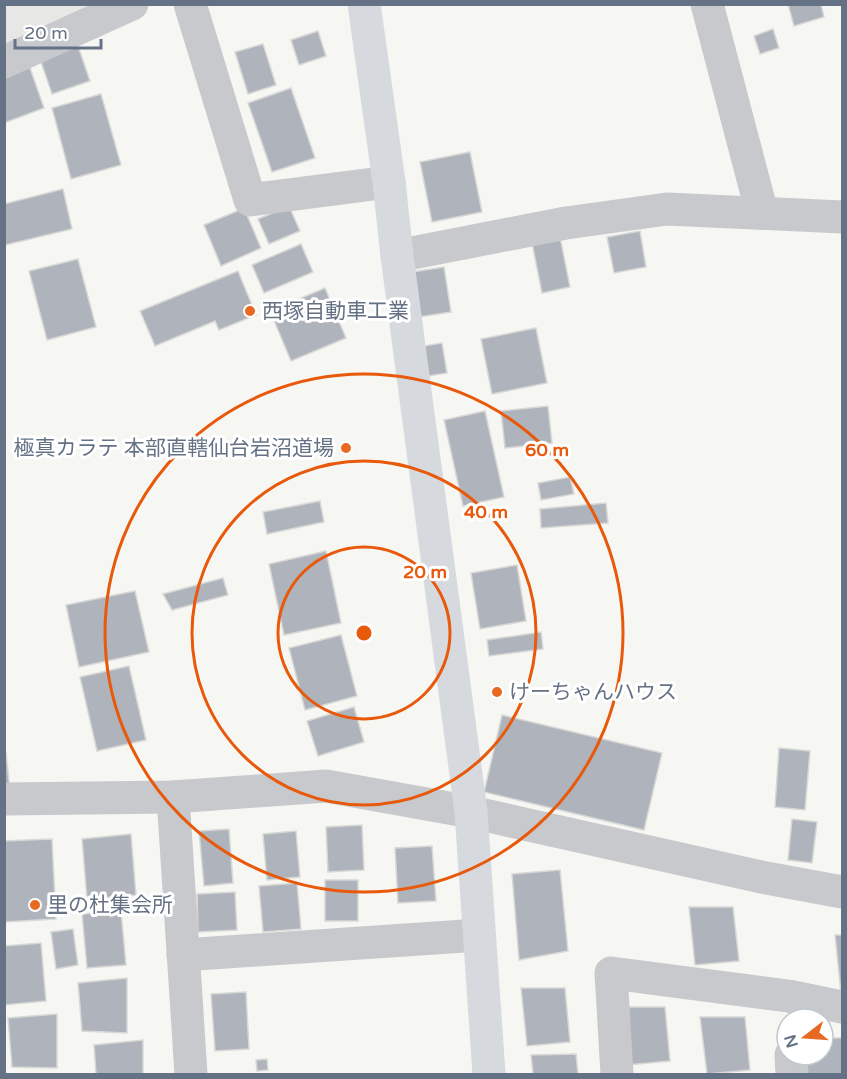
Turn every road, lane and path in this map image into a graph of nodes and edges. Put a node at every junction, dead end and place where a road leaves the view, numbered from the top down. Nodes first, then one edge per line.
1 (132, 4) edge
2 (190, 4) edge
3 (364, 4) edge
4 (707, 4) edge
5 (4, 62) edge
6 (389, 183) junction
7 (762, 213) junction
8 (843, 216) edge
9 (397, 256) junction
10 (173, 797) junction
11 (4, 800) edge
12 (471, 812) junction
13 (843, 892) edge
14 (479, 935) junction
15 (183, 955) junction
16 (784, 1007) edge
17 (191, 1074) edge
18 (489, 1074) edge
19 (617, 1074) edge

1 - 5 street
2 - 6 street
3 - 6 street
4 - 7 street
6 - 9 street
7 - 8 street
7 - 9 street
9 - 12 street
10 - 11 street
10 - 12 street
10 - 15 street
12 - 13 street
12 - 14 street
14 - 15 street
14 - 18 street
15 - 17 street
16 - 19 street

